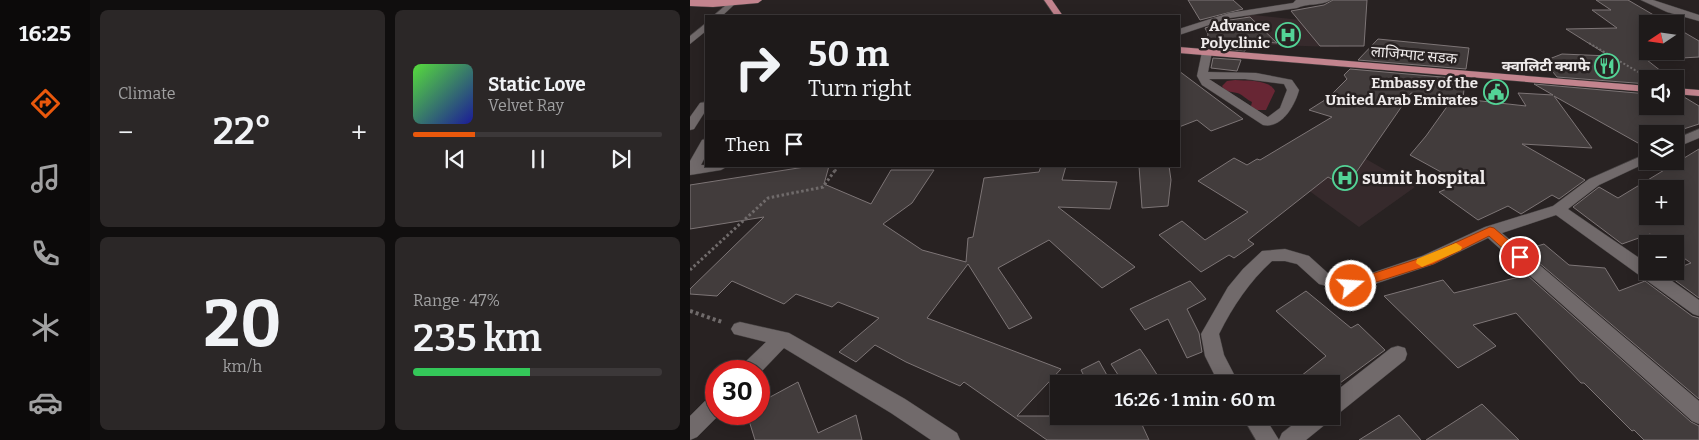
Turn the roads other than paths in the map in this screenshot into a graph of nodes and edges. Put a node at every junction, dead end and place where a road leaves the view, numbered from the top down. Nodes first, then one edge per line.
1 (757, 0) edge
2 (1048, 0) edge
3 (1328, 0) edge
4 (1646, 0) edge
5 (690, 3) edge
6 (732, 3) junction
7 (718, 15) edge
8 (1058, 15) edge
9 (1699, 18) edge
10 (705, 27) edge
11 (1180, 32) edge
12 (690, 41) edge
13 (1180, 50) edge
14 (1207, 52) junction
15 (1202, 76) junction
16 (1639, 88) edge
17 (1684, 92) edge
18 (1699, 93) edge
19 (704, 105) dead end
20 (690, 126) edge
21 (1699, 133) edge
22 (705, 134) edge
23 (690, 136) edge
24 (1684, 140) edge
25 (705, 145) edge
26 (1639, 161) edge
27 (715, 167) edge
28 (691, 171) edge
29 (1558, 208) junction
30 (1490, 231) junction
31 (1699, 309) edge
32 (740, 329) road end
33 (782, 338) junction
34 (1398, 354) dead end
35 (760, 360) edge
36 (1224, 375) edge
37 (1340, 400) edge
38 (1699, 414) edge
39 (705, 415) edge
40 (1258, 425) edge
41 (1309, 425) edge
42 (690, 430) edge
43 (949, 440) edge
44 (1268, 440) edge
45 (1290, 440) edge

1 - 6 main road
2 - 8 main road
3 - 11 street
4 - 9 street
5 - 6 main road
6 - 7 street
10 - 12 street
13 - 14 main road, लाजिम्पाट सडक
14 - 15 street
14 - 16 main road, लाजिम्पाट सडक
15 - 15 street
17 - 18 main road
19 - 20 street
21 - 24 street
22 - 23 street
25 - 28 street
26 - 29 street
27 - 28 street
29 - 30 street
29 - 31 street
30 - 36 street
30 - 38 street
32 - 33 street
33 - 35 street
33 - 43 street
34 - 37 street
39 - 42 street
40 - 44 street
41 - 45 street

